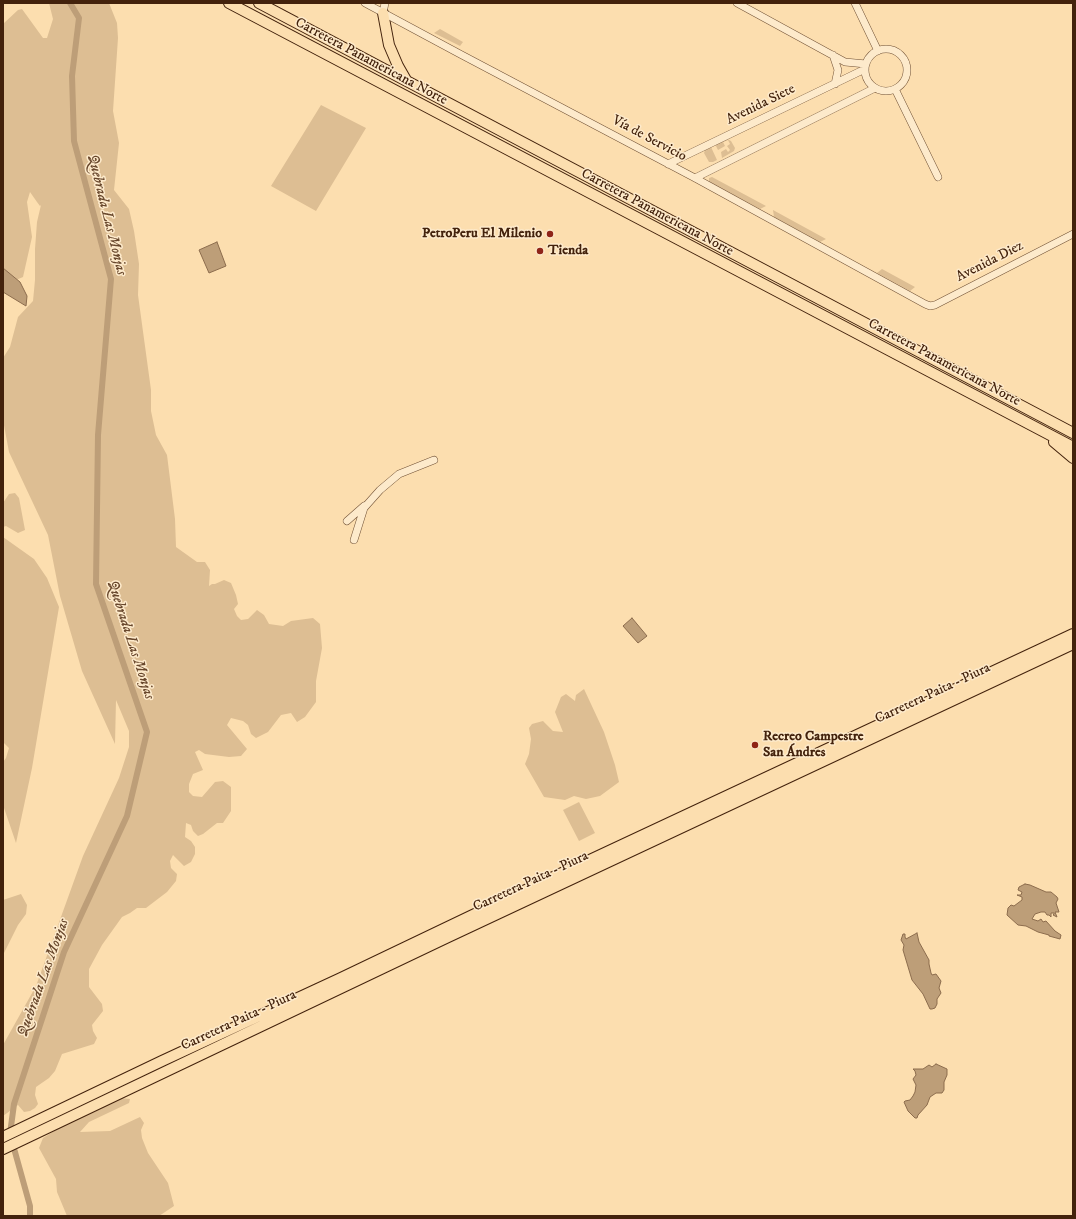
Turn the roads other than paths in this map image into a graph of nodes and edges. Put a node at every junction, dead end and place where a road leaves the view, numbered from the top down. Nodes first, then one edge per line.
1 (229, 3) edge
2 (259, 3) edge
3 (365, 3) edge
4 (737, 3) edge
5 (855, 3) edge
6 (384, 8) edge
7 (878, 51) junction
8 (833, 55) junction
9 (866, 67) junction
10 (406, 80) junction
11 (835, 84) junction
12 (874, 88) junction
13 (895, 89) junction
14 (480, 120) junction
15 (474, 133) junction
16 (668, 164) junction
17 (938, 177) dead end
18 (695, 178) junction
19 (1073, 234) edge
20 (807, 292) junction
21 (918, 301) joint
22 (801, 304) junction
23 (1058, 424) junction
24 (1032, 425) junction
25 (1073, 429) edge
26 (1073, 433) edge
27 (1073, 447) edge
28 (1073, 458) edge
29 (434, 460) dead end
30 (370, 500) junction
31 (347, 521) dead end
32 (354, 540) dead end
33 (1070, 640) edge
34 (3, 1137) edge
35 (3, 1149) edge

1 - 15 highway, Carretera Panamericana Norte
2 - 10 highway, Carretera Panamericana Norte
3 - 6 street, Vía de Servicio
4 - 8 street
5 - 7 street
6 - 10 highway
6 - 16 street, Vía de Servicio
7 - 9 street
7 - 13 street
8 - 9 street
8 - 11 street
9 - 11 street, Avenida Siete
9 - 12 street
10 - 14 highway, Carretera Panamericana Norte
11 - 16 street, Avenida Siete
12 - 13 street
12 - 18 street
13 - 17 street
14 - 15 highway
14 - 20 highway, Carretera Panamericana Norte
15 - 22 highway, Carretera Panamericana Norte
16 - 18 street, Vía de Servicio
18 - 21 street, Vía de Servicio
19 - 21 street, Avenida Diez
20 - 22 highway
20 - 23 highway, Carretera Panamericana Norte
22 - 24 highway, Carretera Panamericana Norte
23 - 25 highway
23 - 26 highway, Carretera Panamericana Norte
24 - 27 highway, Carretera Panamericana Norte
24 - 28 highway
29 - 30 street
30 - 31 street
30 - 32 street
33 - 34 highway, Carretera Paita - Piura
33 - 35 highway, Carretera Paita - Piura

